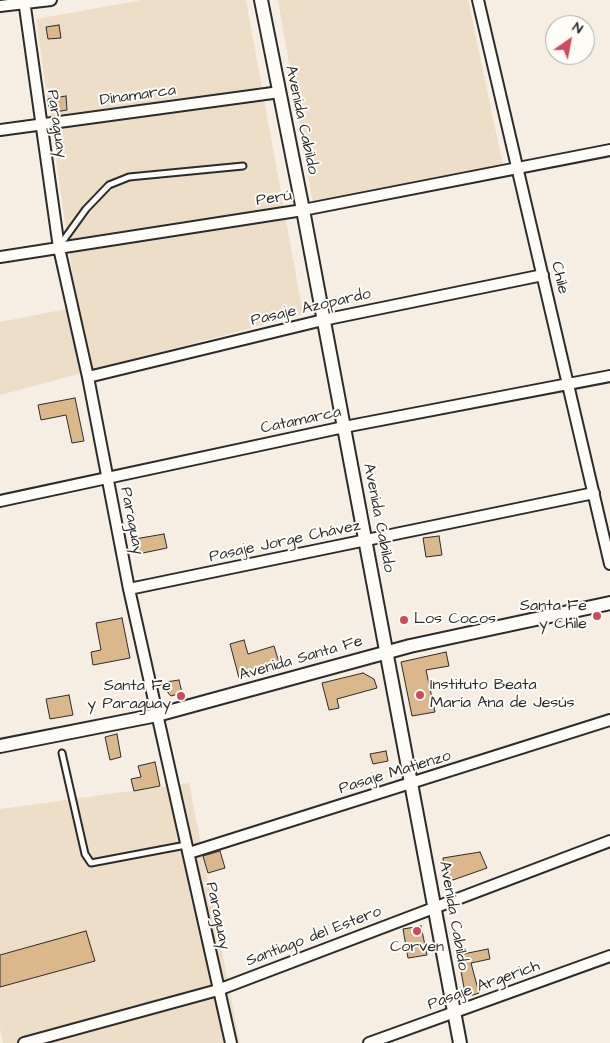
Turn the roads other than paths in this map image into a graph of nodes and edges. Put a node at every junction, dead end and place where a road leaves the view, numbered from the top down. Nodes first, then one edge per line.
1 (51, 0) edge
2 (261, 0) edge
3 (478, 0) edge
4 (24, 1) edge
5 (0, 6) edge
6 (280, 92) junction
7 (40, 125) junction
8 (0, 130) edge
9 (610, 150) edge
10 (243, 166) dead end
11 (518, 169) junction
12 (303, 210) junction
13 (58, 248) junction
14 (0, 257) edge
15 (543, 275) junction
16 (323, 320) junction
17 (610, 376) edge
18 (88, 377) junction
19 (569, 384) junction
20 (344, 427) junction
21 (107, 478) junction
22 (594, 493) junction
23 (0, 501) edge
24 (366, 540) junction
25 (610, 564) edge
26 (129, 589) junction
27 (610, 603) edge
28 (387, 652) junction
29 (157, 715) junction
30 (610, 720) edge
31 (0, 746) edge
32 (62, 753) dead end
33 (412, 783) junction
34 (610, 841) edge
35 (188, 849) junction
36 (435, 906) junction
37 (610, 956) edge
38 (218, 990) junction
39 (454, 1013) junction
40 (24, 1043) edge
41 (231, 1043) edge
42 (368, 1043) edge
43 (460, 1043) edge

1 - 4 street
2 - 6 street, Avenida Cabildo
3 - 11 street, Chile
4 - 5 street
4 - 7 street, Paraguay
6 - 7 street, Dinamarca
6 - 12 street, Avenida Cabildo
7 - 8 street, Dinamarca
7 - 13 street, Paraguay
9 - 11 street, Perú
10 - 13 lane
11 - 12 street, Perú
11 - 15 street, Chile
12 - 13 street, Perú
12 - 16 street, Avenida Cabildo
13 - 14 street, Perú
13 - 18 street, Paraguay
15 - 16 street, Pasaje Azopardo
15 - 19 street, Chile
16 - 18 street, Pasaje Azopardo
16 - 20 street, Avenida Cabildo
17 - 19 street, Catamarca
18 - 21 street, Paraguay
19 - 20 street, Catamarca
19 - 22 street, Chile
20 - 21 street, Catamarca
20 - 24 street, Avenida Cabildo
21 - 23 street, Catamarca
21 - 26 street, Paraguay
22 - 24 street, Pasaje Jorge Chávez
22 - 25 street, Chile
24 - 26 street, Pasaje Jorge Chávez
24 - 28 street, Avenida Cabildo
26 - 29 street, Paraguay
27 - 28 street, Avenida Santa Fe
28 - 29 street, Avenida Santa Fe
28 - 33 street, Avenida Cabildo
29 - 31 street, Avenida Santa Fe
29 - 35 street, Paraguay
30 - 33 street, Pasaje Matienzo
32 - 35 lane
33 - 35 street, Pasaje Matienzo
33 - 36 street, Avenida Cabildo
34 - 36 street, Santiago del Estero
35 - 38 street, Paraguay
36 - 38 street, Santiago del Estero
36 - 39 street, Avenida Cabildo
37 - 39 street, Pasaje Argerich
38 - 40 street, Santiago del Estero
38 - 41 street, Paraguay
39 - 42 street, Pasaje Argerich
39 - 43 street, Avenida Cabildo

